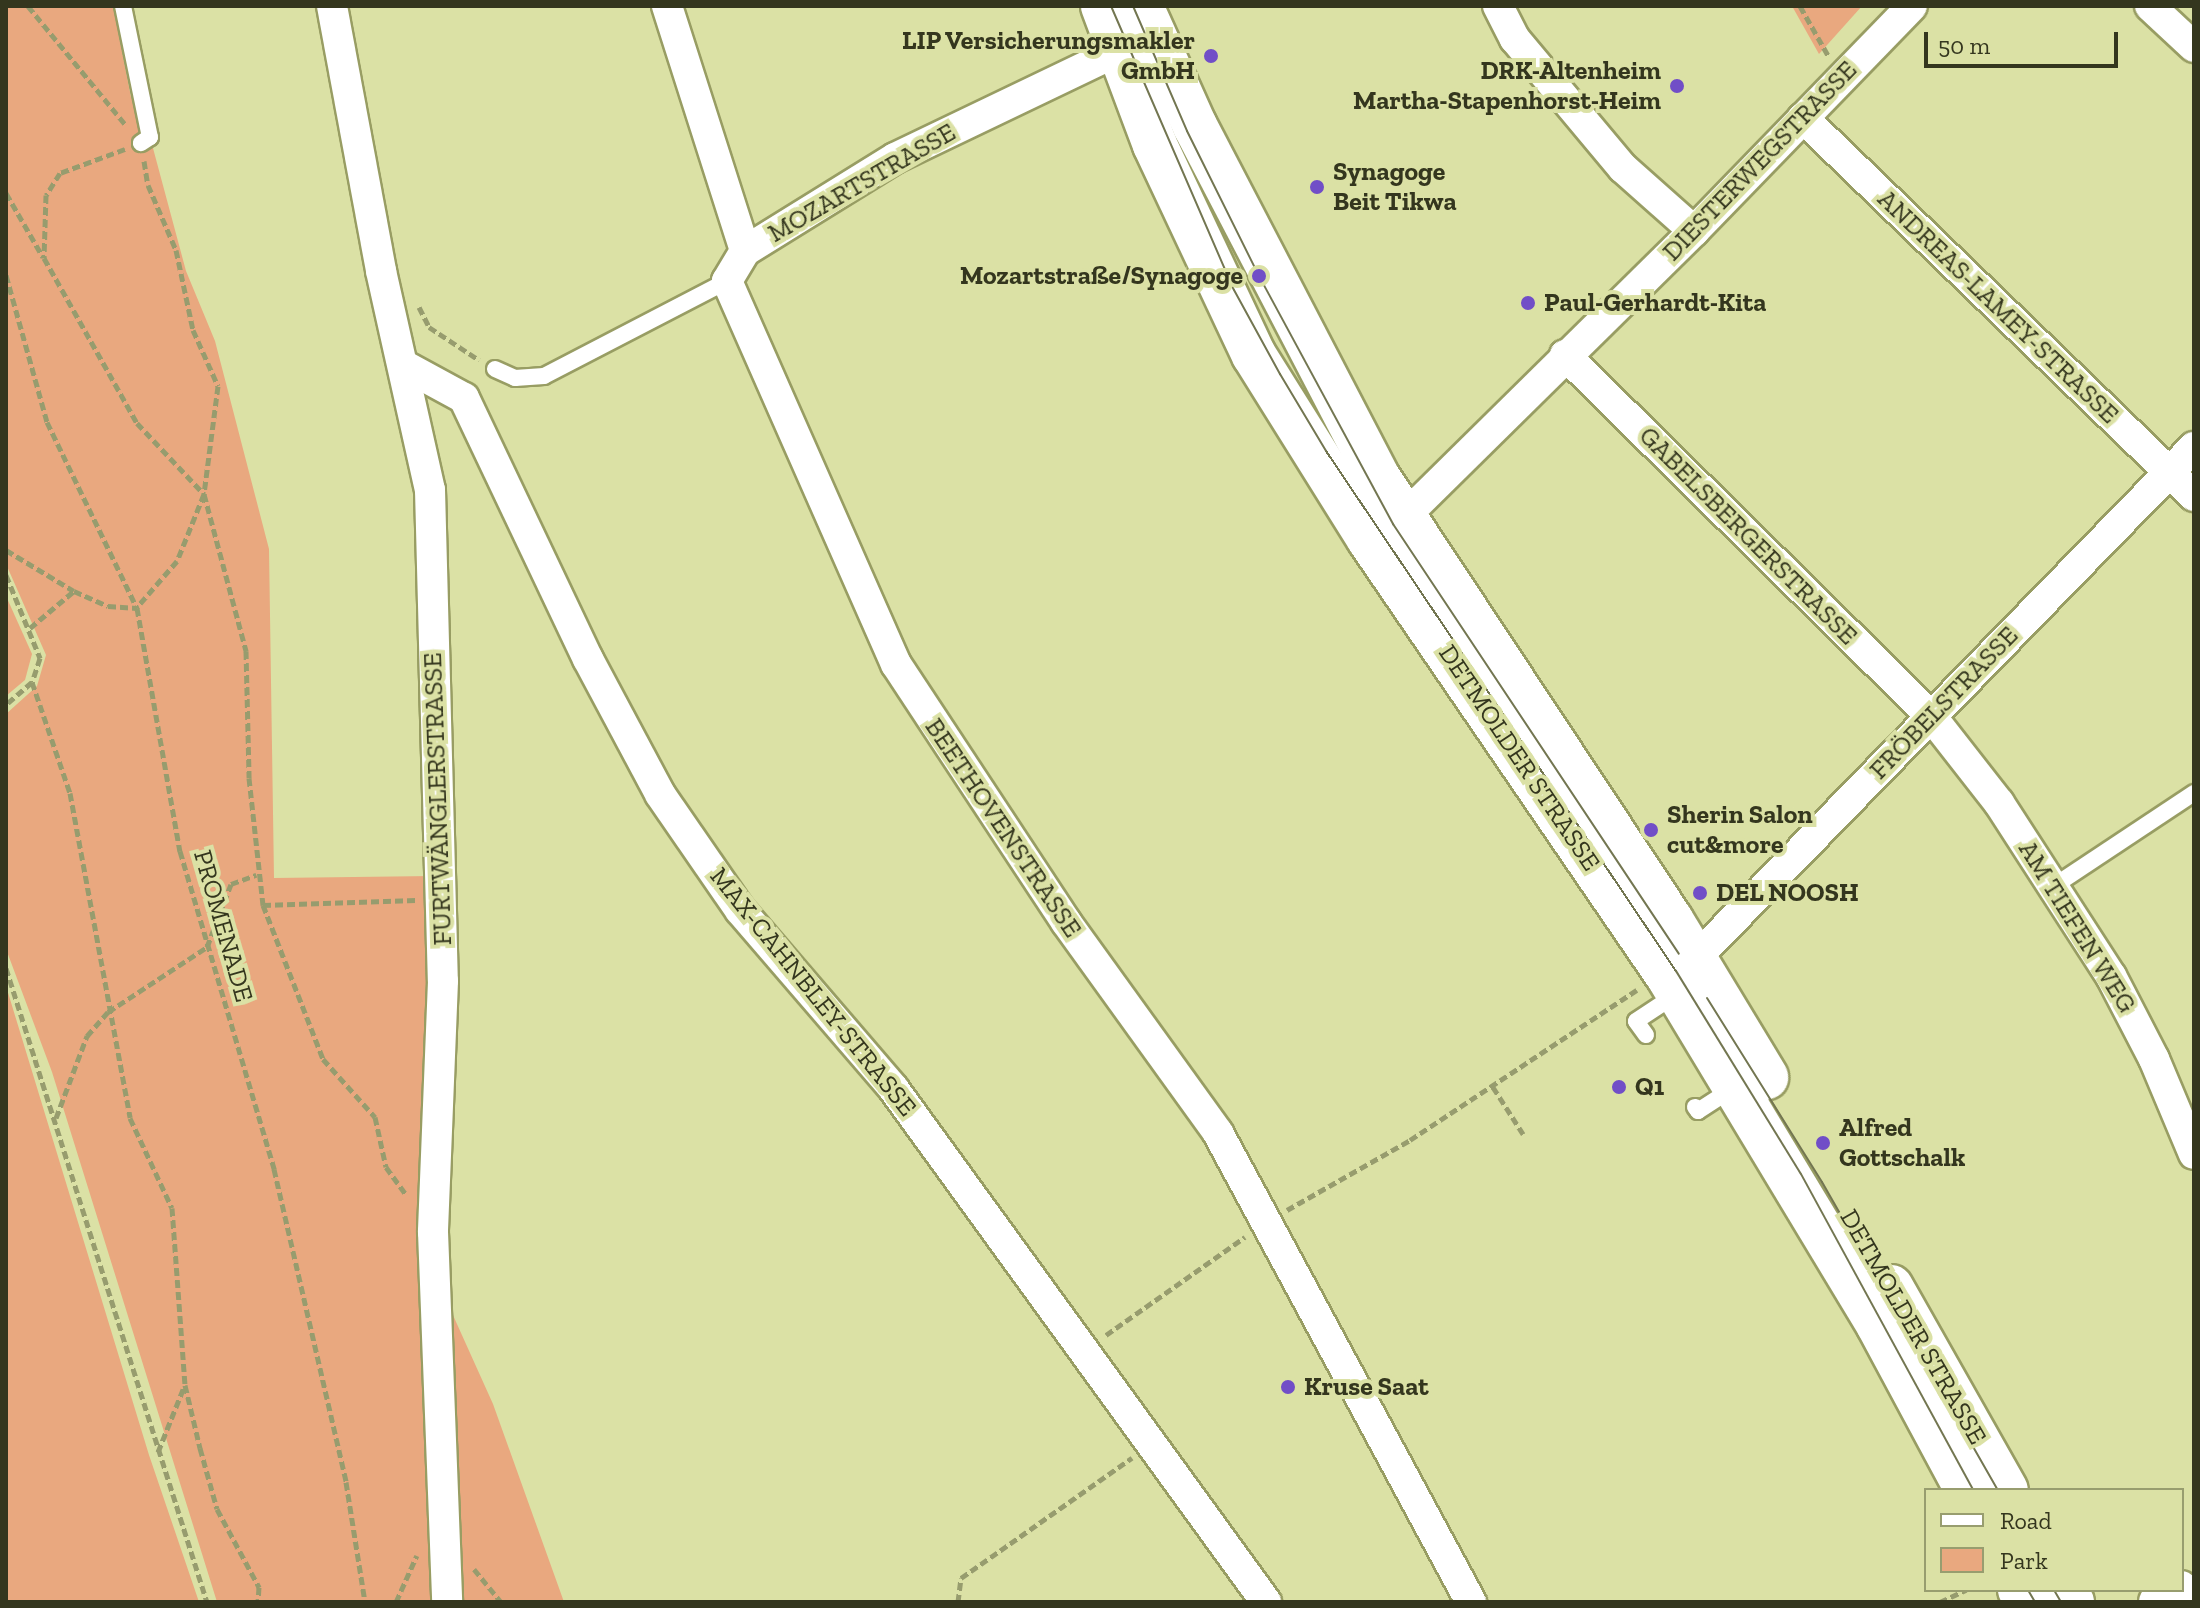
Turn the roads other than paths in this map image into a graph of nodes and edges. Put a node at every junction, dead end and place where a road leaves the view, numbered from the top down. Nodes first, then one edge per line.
1 (123, 6) edge
2 (332, 6) edge
3 (667, 6) edge
4 (1103, 6) edge
5 (1498, 6) edge
6 (1912, 6) edge
7 (2150, 6) edge
8 (1137, 31) edge
9 (2194, 47) edge
10 (1803, 118) junction
11 (141, 143) road end
12 (1694, 231) junction
13 (745, 251) junction
14 (727, 281) junction
15 (1565, 355) junction
16 (405, 366) junction
17 (495, 369) road end
18 (2194, 447) edge
19 (2169, 473) junction
20 (2194, 496) edge
21 (1386, 529) junction
22 (1931, 716) junction
23 (2194, 793) edge
24 (2054, 886) junction
25 (1670, 979) junction
26 (1646, 1035) dead end
27 (1737, 1086) junction
28 (1695, 1107) dead end
29 (2194, 1154) edge
30 (1966, 1488) edge
31 (2005, 1488) edge
32 (2177, 1592) edge
33 (447, 1602) edge
34 (1266, 1602) edge
35 (1471, 1602) edge
36 (2158, 1602) edge

1 - 11 lane
2 - 16 street, FURTWÄNGLERSTRASSE
3 - 13 street
4 - 8 main road, DETMOLDER STRASSE
5 - 12 street
6 - 10 street, DIESTERWEGSTRASSE
7 - 9 street
8 - 13 street, MOZARTSTRASSE
8 - 21 main road, DETMOLDER STRASSE
10 - 12 street, DIESTERWEGSTRASSE
10 - 19 street, ANDREAS-LAMEY-STRASSE
12 - 15 street, DIESTERWEGSTRASSE
13 - 14 street
14 - 17 lane
14 - 35 street, BEETHOVENSTRASSE
15 - 21 street, DIESTERWEGSTRASSE
15 - 22 street, GABELSBERGERSTRASSE
16 - 33 street, FURTWÄNGLERSTRASSE
16 - 34 street, MAX-CAHNBLEY-STRASSE
18 - 19 street, FRÖBELSTRASSE
19 - 20 street, ANDREAS-LAMEY-STRASSE
19 - 22 street, FRÖBELSTRASSE
21 - 25 main road, DETMOLDER STRASSE
22 - 24 street, AM TIEFEN WEG
22 - 25 street, FRÖBELSTRASSE
23 - 24 lane
24 - 29 street, AM TIEFEN WEG
25 - 26 lane
25 - 27 main road, DETMOLDER STRASSE
25 - 31 main road, DETMOLDER STRASSE
27 - 28 lane
27 - 30 main road, DETMOLDER STRASSE
32 - 36 street

